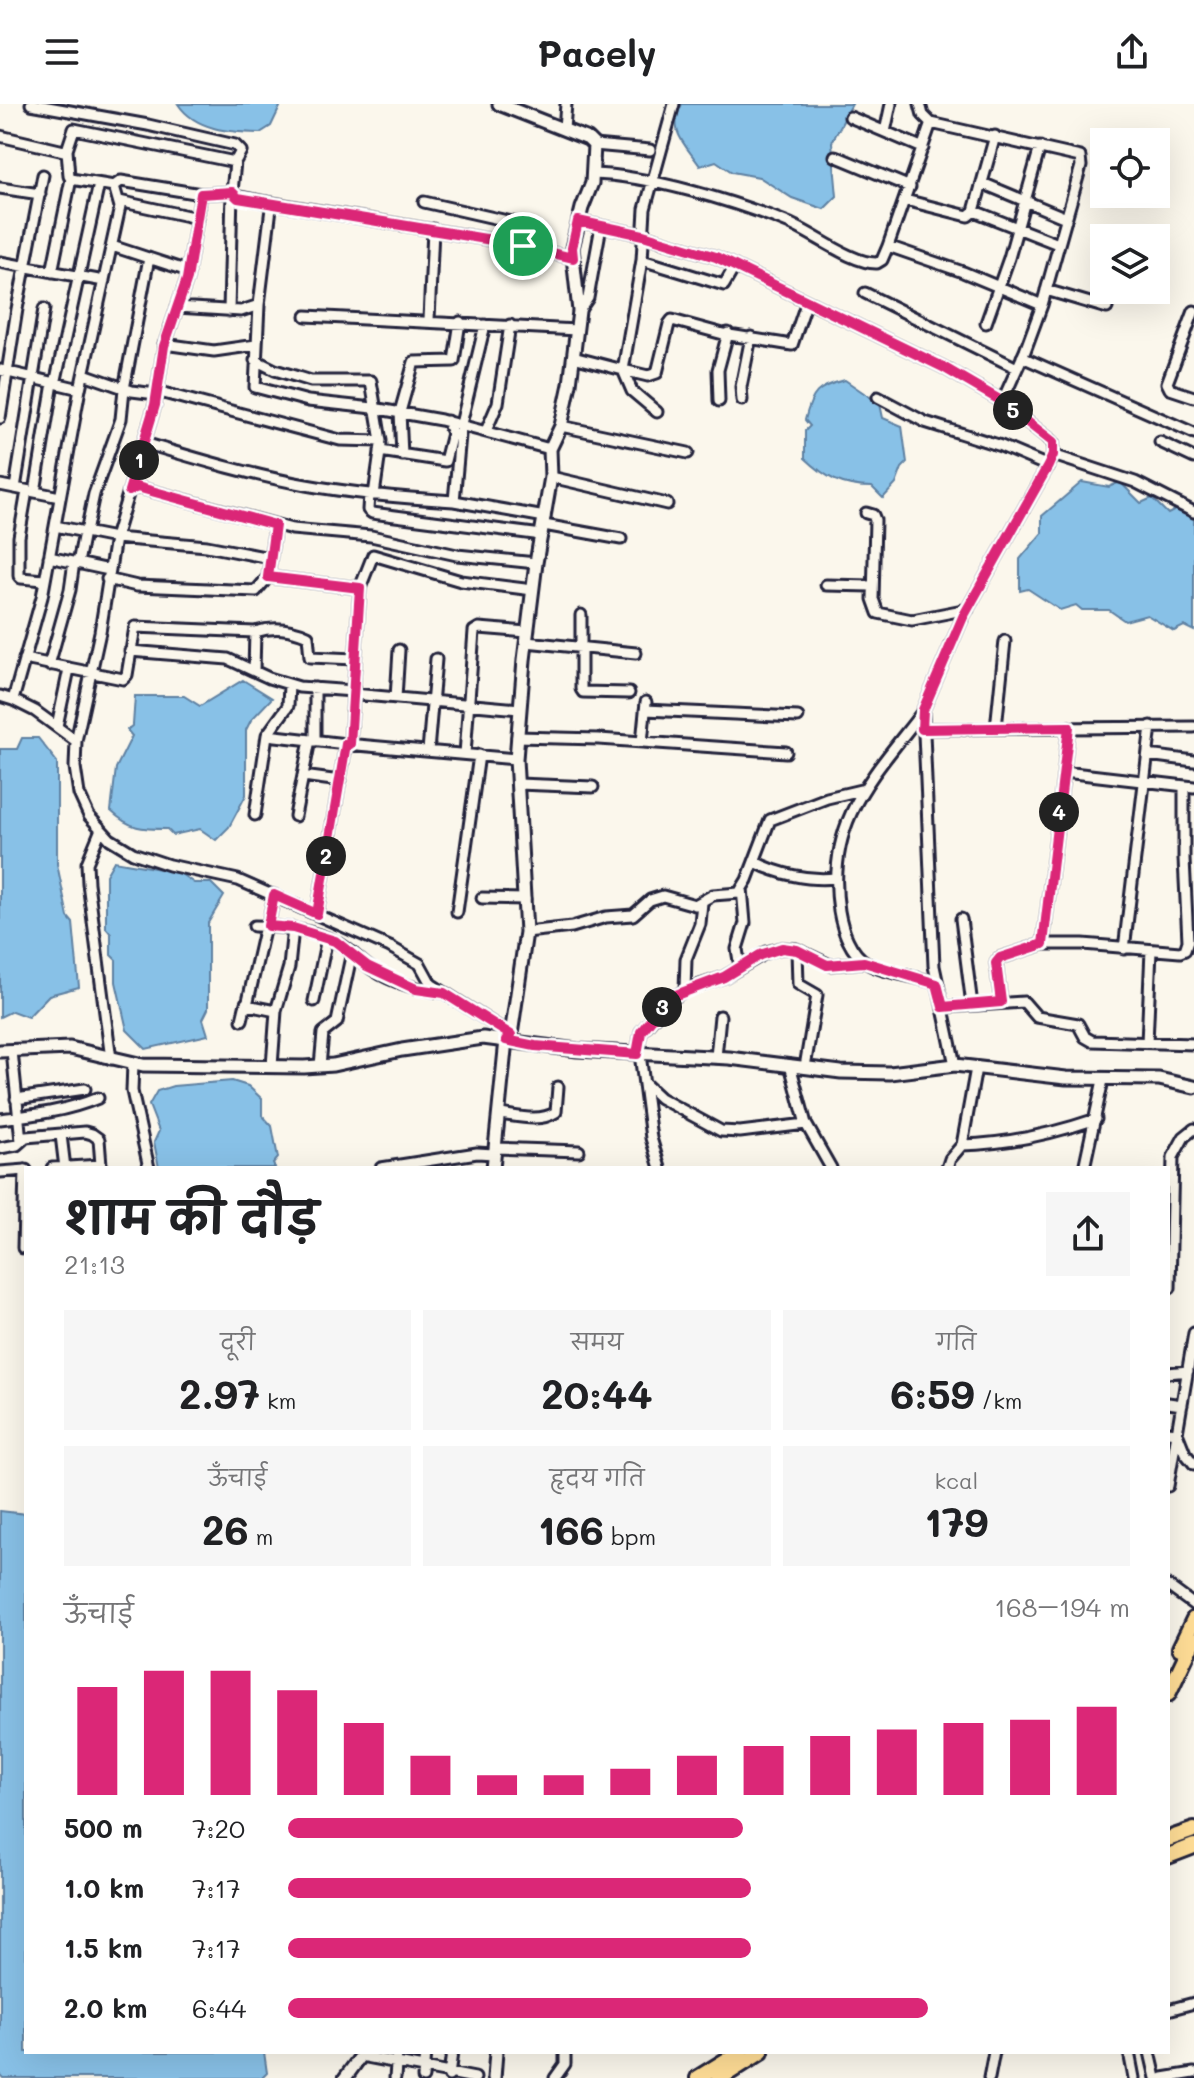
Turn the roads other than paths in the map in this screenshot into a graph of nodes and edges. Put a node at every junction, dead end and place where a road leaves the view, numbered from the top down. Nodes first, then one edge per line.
1 (31, 104) edge
2 (499, 104) edge
3 (566, 104) edge
4 (674, 104) edge
5 (891, 104) edge
6 (920, 104) edge
7 (84, 113) junction
8 (850, 117) dead end
9 (931, 123) junction
10 (74, 129) junction
11 (564, 129) junction
12 (885, 132) junction
13 (0, 136) edge
14 (995, 136) junction
15 (594, 145) junction
16 (1040, 147) junction
17 (923, 148) junction
18 (67, 150) junction
19 (650, 150) dead end
20 (835, 156) dead end
21 (235, 162) junction
22 (592, 174) junction
23 (43, 175) dead end
24 (71, 179) junction
25 (653, 183) junction
26 (982, 183) junction
27 (99, 184) junction
28 (114, 186) junction
29 (910, 187) junction
30 (1, 188) edge
31 (232, 192) junction
32 (40, 194) junction
33 (201, 194) junction
34 (0, 200) edge
35 (905, 200) junction
36 (1025, 200) junction
37 (119, 201) junction
38 (266, 202) junction
39 (424, 202) dead end
40 (974, 211) junction
41 (197, 218) junction
42 (1066, 218) junction
43 (578, 221) junction
44 (601, 226) junction
45 (433, 229) junction
46 (1016, 229) junction
47 (643, 235) junction
48 (1058, 244) junction
49 (112, 246) junction
50 (523, 246) junction
51 (888, 246) junction
52 (149, 258) junction
53 (573, 258) junction
54 (642, 260) junction
55 (0, 262) edge
56 (735, 266) junction
57 (26, 267) junction
58 (188, 271) junction
59 (52, 272) junction
60 (78, 276) junction
61 (104, 281) junction
62 (999, 286) junction
63 (1046, 290) junction
64 (865, 293) dead end
65 (807, 301) junction
66 (259, 305) junction
67 (1042, 305) junction
68 (177, 307) junction
69 (1107, 308) dead end
70 (44, 309) dead end
71 (229, 311) junction
72 (579, 311) junction
73 (1194, 311) edge
74 (306, 316) dead end
75 (429, 320) junction
76 (460, 322) junction
77 (986, 323) dead end
78 (485, 325) junction
79 (510, 325) junction
80 (577, 330) junction
81 (728, 333) junction
82 (751, 337) junction
83 (1184, 342) junction
84 (164, 344) junction
85 (256, 345) junction
86 (1194, 347) edge
87 (1025, 351) junction
88 (573, 357) junction
89 (255, 360) junction
90 (1017, 368) junction
91 (623, 370) junction
92 (4, 371) edge
93 (84, 374) junction
94 (33, 378) junction
95 (54, 384) junction
96 (80, 389) junction
97 (124, 389) junction
98 (156, 393) junction
99 (878, 397) dead end
100 (1194, 397) edge
101 (742, 400) dead end
102 (719, 401) dead end
103 (1002, 402) junction
104 (375, 408) junction
105 (400, 412) junction
106 (657, 412) dead end
107 (0, 418) edge
108 (447, 421) junction
109 (461, 424) junction
110 (561, 426) junction
111 (486, 431) junction
112 (1194, 433) edge
113 (1160, 442) dead end
114 (144, 443) junction
115 (380, 446) junction
116 (550, 449) junction
117 (688, 453) dead end
118 (402, 455) junction
119 (1053, 455) junction
120 (1194, 458) edge
121 (1048, 466) junction
122 (551, 477) junction
123 (0, 485) edge
124 (15, 488) junction
125 (129, 491) junction
126 (31, 492) junction
127 (372, 495) junction
128 (60, 497) junction
129 (454, 501) junction
130 (667, 504) dead end
131 (1194, 512) edge
132 (866, 513) dead end
133 (275, 525) junction
134 (55, 526) junction
135 (544, 526) junction
136 (85, 532) junction
137 (115, 538) junction
138 (621, 539) dead end
139 (49, 557) junction
140 (270, 558) junction
141 (76, 563) junction
142 (536, 563) junction
143 (108, 575) junction
144 (268, 577) junction
145 (44, 580) junction
146 (826, 585) dead end
147 (872, 586) junction
148 (360, 588) junction
149 (533, 590) junction
150 (968, 609) junction
151 (581, 615) dead end
152 (255, 632) junction
153 (526, 637) junction
154 (1005, 641) dead end
155 (580, 647) junction
156 (399, 650) dead end
157 (130, 651) junction
158 (636, 653) dead end
159 (24, 659) junction
160 (355, 659) junction
161 (436, 659) dead end
162 (49, 665) junction
163 (69, 669) junction
164 (254, 671) junction
165 (90, 674) junction
166 (289, 684) junction
167 (315, 688) junction
168 (353, 693) junction
169 (629, 693) dead end
170 (0, 696) edge
171 (396, 698) junction
172 (13, 700) junction
173 (432, 701) junction
174 (469, 704) junction
175 (520, 709) junction
176 (923, 710) junction
177 (798, 717) dead end
178 (57, 726) junction
179 (1151, 726) junction
180 (1069, 727) junction
181 (1194, 727) edge
182 (996, 728) junction
183 (922, 729) junction
184 (267, 735) junction
185 (517, 737) junction
186 (312, 740) junction
187 (76, 741) junction
188 (642, 742) junction
189 (348, 744) junction
190 (428, 751) junction
191 (786, 752) dead end
192 (465, 754) junction
193 (479, 755) junction
194 (1148, 755) junction
195 (516, 759) junction
196 (1194, 761) edge
197 (1064, 772) junction
198 (303, 776) junction
199 (340, 781) junction
200 (1144, 781) junction
201 (518, 784) junction
202 (593, 787) dead end
203 (1189, 787) edge
204 (861, 790) junction
205 (255, 815) dead end
206 (295, 816) dead end
207 (101, 829) junction
208 (755, 862) junction
209 (835, 878) junction
210 (742, 888) junction
211 (274, 895) junction
212 (482, 898) dead end
213 (525, 899) junction
214 (702, 902) junction
215 (457, 912) dead end
216 (317, 914) junction
217 (961, 919) dead end
218 (254, 926) dead end
219 (266, 926) junction
220 (293, 928) junction
221 (526, 932) junction
222 (327, 938) junction
223 (1043, 944) junction
224 (1124, 949) junction
225 (797, 950) junction
226 (1151, 950) junction
227 (352, 952) junction
228 (864, 962) junction
229 (740, 967) junction
230 (937, 984) junction
231 (685, 990) junction
232 (444, 993) junction
233 (314, 1001) dead end
234 (1001, 1002) junction
235 (246, 1003) junction
236 (972, 1005) junction
237 (943, 1007) junction
238 (276, 1011) junction
239 (720, 1016) dead end
240 (242, 1020) dead end
241 (509, 1038) junction
242 (1147, 1043) junction
243 (1194, 1044) edge
244 (6, 1051) edge
245 (639, 1054) junction
246 (716, 1057) junction
247 (111, 1059) junction
248 (133, 1063) junction
249 (790, 1065) junction
250 (955, 1065) junction
251 (272, 1066) junction
252 (320, 1066) junction
253 (805, 1067) junction
254 (976, 1068) junction
255 (1103, 1080) junction
256 (644, 1083) junction
257 (558, 1087) dead end
258 (1194, 1087) edge
259 (85, 1089) dead end
260 (98, 1098) dead end
261 (16, 1099) junction
262 (499, 1114) junction
263 (17, 1115) junction
264 (0, 1119) edge
265 (1096, 1119) junction
266 (806, 1124) junction
267 (1194, 1129) edge
268 (61, 1135) junction
269 (21, 1141) junction
270 (962, 1145) junction
271 (0, 1148) edge
272 (495, 1151) junction
273 (579, 1151) dead end
274 (65, 1166) edge
275 (101, 1166) edge
276 (149, 1166) edge
277 (394, 1166) edge
278 (493, 1166) edge
279 (659, 1166) edge
280 (830, 1166) edge
281 (948, 1166) edge
282 (1084, 1166) edge
283 (24, 1170) edge
284 (0, 1172) edge
285 (24, 1222) edge
286 (23, 1248) dead end
287 (1170, 1288) dead end
288 (1194, 1333) edge
289 (1188, 1371) junction
290 (1170, 1373) edge
291 (1170, 1403) edge
292 (1182, 1405) junction
293 (1172, 1433) edge
294 (1170, 1460) edge
295 (1194, 1464) edge
296 (1170, 1587) edge
297 (1194, 1605) edge
298 (1194, 1619) edge
299 (1194, 1639) edge
300 (1170, 1670) edge
301 (1170, 1690) edge
302 (1194, 1830) edge
303 (1170, 1838) edge
304 (1194, 1846) edge
305 (1170, 1855) edge
306 (1194, 2003) edge
307 (1170, 2009) edge
308 (362, 2054) edge
309 (452, 2054) edge
310 (496, 2054) edge
311 (565, 2054) edge
312 (758, 2054) edge
313 (994, 2054) edge
314 (1129, 2054) edge
315 (1150, 2054) edge
316 (397, 2057) edge
317 (738, 2066) edge
318 (423, 2073) edge
319 (1194, 2073) edge
320 (449, 2076) edge
321 (345, 2078) edge
322 (395, 2078) edge
323 (475, 2078) edge
324 (494, 2078) edge
325 (555, 2078) edge
326 (698, 2078) edge
327 (720, 2078) edge
328 (989, 2078) edge
329 (1134, 2078) edge
330 (1156, 2078) edge
331 (1163, 2078) edge

1 - 7 street
2 - 11 street
3 - 11 street
4 - 25 street
5 - 12 street
6 - 9 street
7 - 10 street
7 - 21 street
8 - 12 street
9 - 14 street
9 - 17 street
10 - 18 street
10 - 21 street
11 - 15 street
12 - 17 street
13 - 18 street
14 - 16 street
14 - 26 street
15 - 19 street
15 - 22 street
16 - 36 street
16 - 42 street
17 - 29 street
18 - 24 street
20 - 29 street
21 - 31 street
22 - 25 street
22 - 43 street
23 - 32 street
24 - 27 street
24 - 59 street
25 - 47 street
25 - 51 street
26 - 36 street
26 - 40 street
27 - 28 street
27 - 60 street
28 - 33 street
28 - 37 street
29 - 35 street
30 - 32 street
30 - 34 street
31 - 33 street
31 - 38 street
31 - 71 street
32 - 57 street
33 - 41 street
35 - 40 street
35 - 51 street
36 - 42 street
36 - 46 street
37 - 41 street
37 - 49 street
38 - 45 street
38 - 66 street
39 - 50 street
40 - 46 street
41 - 58 street
42 - 48 street
43 - 44 street
43 - 53 street
44 - 47 street
44 - 72 street
45 - 50 street
45 - 75 street
46 - 48 street
46 - 62 street
47 - 54 street
47 - 56 street
48 - 63 street
49 - 52 street
49 - 61 street
50 - 53 street
51 - 62 street
52 - 58 street
52 - 97 street
53 - 72 street
54 - 56 street
54 - 91 street
55 - 57 street
56 - 65 street
57 - 59 street
57 - 92 street
58 - 68 street
59 - 60 street
60 - 61 street
60 - 95 street
61 - 93 street
62 - 67 street
62 - 77 street
63 - 67 street
63 - 69 street
64 - 90 street
65 - 82 street
65 - 103 street
66 - 71 street
66 - 85 street
67 - 87 street
68 - 71 street
68 - 84 street
70 - 94 street
72 - 80 street
73 - 83 street
74 - 75 street
75 - 76 street
76 - 78 street
76 - 105 street
78 - 79 street
78 - 109 street
79 - 80 street
79 - 111 street
80 - 88 street
81 - 82 street
81 - 91 street
81 - 102 street
82 - 101 street
83 - 86 street
83 - 100 street
84 - 85 street
84 - 98 street
85 - 89 street
87 - 90 street
87 - 112 street
88 - 91 street
88 - 110 street
89 - 104 street
89 - 104 street
90 - 103 street
91 - 106 street
92 - 94 street
92 - 107 street
93 - 96 street
93 - 97 street
94 - 95 street
94 - 124 street
95 - 96 street
95 - 126 street
96 - 128 street
97 - 98 street
97 - 136 street
98 - 114 street
98 - 115 street
99 - 121 street
103 - 119 street
104 - 105 street
104 - 115 street
105 - 108 street
105 - 118 street
108 - 109 street
108 - 118 street
109 - 111 street
109 - 129 street
110 - 116 street
110 - 117 street
111 - 116 street
113 - 120 street
114 - 125 street
114 - 127 street
115 - 118 street
115 - 127 street
116 - 122 street
119 - 121 street
119 - 131 street
121 - 150 street
122 - 130 street
122 - 135 street
123 - 124 street
124 - 126 street
125 - 133 street
125 - 137 street
126 - 128 street
126 - 145 street
127 - 129 street
127 - 135 street
128 - 134 street
129 - 135 street
132 - 147 street
133 - 140 street
133 - 142 street
134 - 136 street
134 - 139 street
135 - 138 street
135 - 142 street
136 - 137 street
136 - 141 street
137 - 140 street
137 - 143 street
139 - 141 street
139 - 145 street
140 - 144 street
141 - 143 street
141 - 162 street
142 - 149 street
143 - 144 street
143 - 165 street
144 - 148 street
145 - 159 street
146 - 147 street
147 - 150 street
148 - 149 street
148 - 160 street
149 - 153 street
150 - 176 street
151 - 155 street
152 - 157 street
152 - 160 street
152 - 164 street
153 - 155 street
153 - 174 street
153 - 175 street
154 - 182 street
155 - 158 street
155 - 169 street
156 - 171 street
157 - 164 street
157 - 165 street
159 - 162 street
159 - 172 street
160 - 168 street
161 - 173 street
162 - 163 street
163 - 165 street
163 - 178 street
164 - 166 street
165 - 187 street
166 - 167 street
166 - 184 street
167 - 168 street
167 - 186 street
168 - 171 street
168 - 189 street
170 - 172 street
171 - 173 street
172 - 178 street
173 - 174 street
173 - 190 street
174 - 175 street
174 - 192 street
175 - 185 street
176 - 183 street
176 - 204 street
177 - 188 street
178 - 187 street
179 - 180 street
179 - 181 street
179 - 194 street
180 - 182 street
180 - 197 street
182 - 183 street
183 - 230 street
184 - 186 street
184 - 205 street
185 - 188 street
185 - 195 street
186 - 189 street
186 - 198 street
187 - 207 street
188 - 191 street
189 - 190 street
189 - 199 street
190 - 192 street
192 - 193 street
193 - 195 street
193 - 215 street
194 - 196 street
194 - 200 street
195 - 201 street
197 - 200 street
197 - 223 street
198 - 199 street
198 - 206 street
199 - 216 street
200 - 203 street
200 - 224 street
201 - 202 street
201 - 213 street
203 - 226 street
204 - 208 street
204 - 209 street
207 - 211 street
207 - 247 street
208 - 209 street
208 - 210 street
209 - 228 street
210 - 214 street
210 - 229 street
211 - 216 street
211 - 219 street
212 - 213 street
213 - 221 street
214 - 221 street
214 - 231 street
216 - 232 street
217 - 236 street
218 - 219 street
219 - 220 street
219 - 235 street
220 - 222 street
220 - 238 street
221 - 241 street
222 - 227 street
222 - 233 street
223 - 224 street
223 - 234 street
224 - 226 street
225 - 228 street
225 - 229 street
225 - 253 street
226 - 242 street
227 - 232 street
227 - 252 street
228 - 230 street
229 - 231 street
230 - 237 street
231 - 245 street
232 - 241 street
234 - 236 street
234 - 242 street
235 - 238 street
235 - 240 street
236 - 237 street
237 - 250 street
238 - 251 street
239 - 246 street
241 - 245 street
241 - 252 street
241 - 262 street
242 - 243 street
244 - 247 street
244 - 261 street
245 - 246 street
245 - 256 street
246 - 249 street
247 - 248 street
248 - 251 street
248 - 276 street
249 - 253 street
249 - 266 street
250 - 253 street
250 - 254 street
251 - 252 street
254 - 255 street
254 - 270 street
255 - 258 street
255 - 265 street
256 - 266 street
256 - 279 street
257 - 262 street
259 - 261 street
260 - 263 street
261 - 263 street
262 - 272 street
263 - 264 street
263 - 269 street
265 - 270 street
265 - 282 street
266 - 280 street
267 - 287 street
268 - 269 street
268 - 274 street
268 - 275 street
269 - 271 street
270 - 281 street
272 - 273 street
272 - 277 street
272 - 278 street
283 - 284 street
285 - 286 street
288 - 289 street
289 - 290 street
289 - 292 street
291 - 292 street
292 - 293 street
293 - 294 street
293 - 295 street
296 - 297 street
298 - 300 main road
299 - 301 main road
302 - 303 main road
304 - 305 main road
306 - 307 street
308 - 316 street
308 - 321 street
309 - 320 street
310 - 324 street
311 - 325 street
312 - 317 main road
313 - 328 street
314 - 329 street
315 - 330 street
316 - 318 street
316 - 322 street
317 - 326 main road
317 - 327 main road
318 - 320 street
319 - 331 street
320 - 323 street

